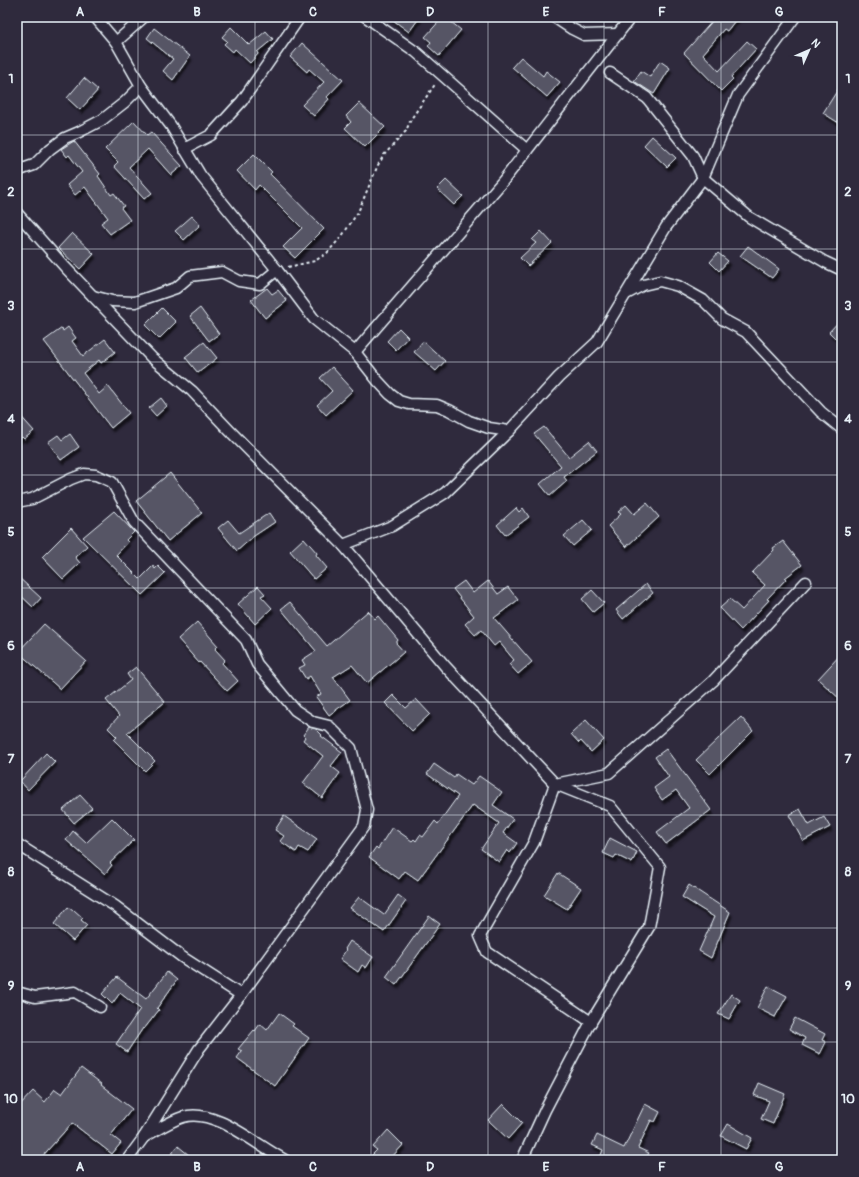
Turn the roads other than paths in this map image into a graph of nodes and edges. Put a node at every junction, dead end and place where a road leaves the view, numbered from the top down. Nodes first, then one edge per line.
1 (95, 17) edge
2 (144, 17) edge
3 (300, 17) edge
4 (366, 17) edge
5 (554, 17) edge
6 (631, 17) edge
7 (795, 17) edge
8 (618, 34) junction
9 (116, 42) junction
10 (610, 73) dead end
11 (141, 86) junction
12 (184, 149) junction
13 (527, 150) junction
14 (17, 171) edge
15 (703, 178) junction
16 (17, 213) edge
17 (277, 270) junction
18 (842, 270) edge
19 (628, 293) junction
20 (92, 296) junction
21 (355, 352) junction
22 (842, 429) edge
23 (509, 431) junction
24 (17, 502) edge
25 (343, 545) junction
26 (806, 582) dead end
27 (555, 784) junction
28 (17, 844) edge
29 (17, 992) edge
30 (241, 995) junction
31 (100, 1006) dead end
32 (591, 1022) junction
33 (144, 1137) junction
34 (127, 1160) edge
35 (285, 1160) edge
36 (522, 1160) edge

1 - 9 street
2 - 9 street
3 - 12 street
4 - 13 street
5 - 8 street
6 - 8 street
7 - 15 street
8 - 13 street
9 - 11 street
10 - 15 street
11 - 12 street
11 - 14 street
12 - 17 street
13 - 21 street
15 - 18 street
15 - 19 street
16 - 20 street
17 - 20 street
17 - 21 street
19 - 22 street
19 - 23 street
20 - 25 street
21 - 23 street
23 - 25 street
24 - 30 street
25 - 27 street
26 - 27 street
27 - 32 street
27 - 32 street
28 - 30 street
29 - 31 street
30 - 33 street
32 - 36 street
33 - 34 street
33 - 35 street

